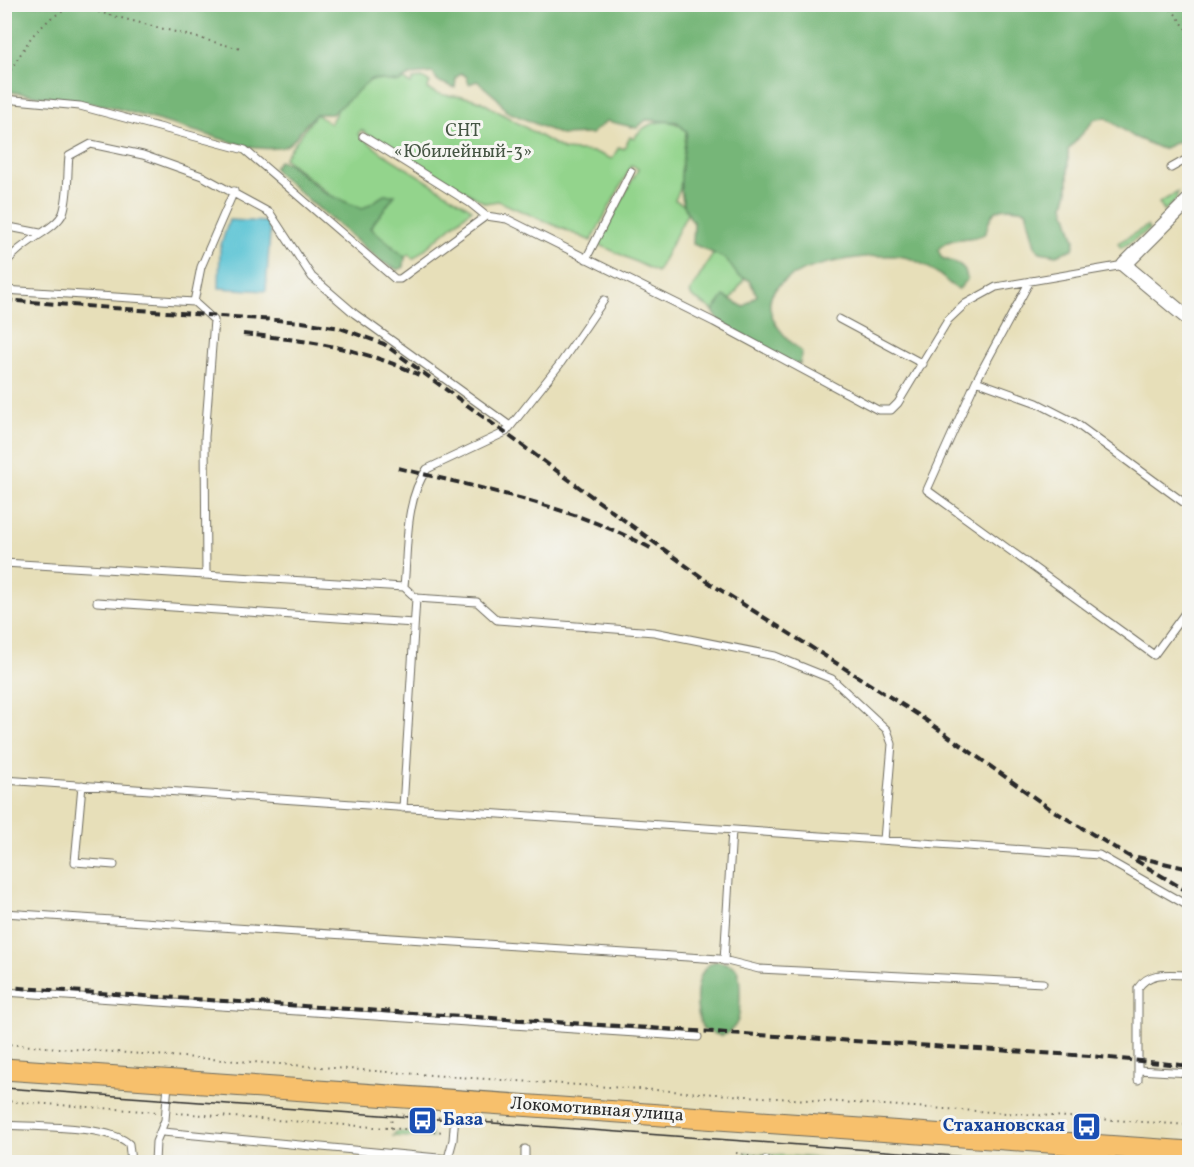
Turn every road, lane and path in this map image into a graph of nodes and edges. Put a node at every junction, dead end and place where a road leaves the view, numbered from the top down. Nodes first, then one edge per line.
1 (1168, 4) edge
2 (76, 5) edge
3 (1190, 34) edge
4 (240, 49) dead end
5 (4, 80) edge
6 (4, 99) edge
7 (363, 136) dead end
8 (1190, 161) edge
9 (1171, 168) dead end
10 (631, 171) dead end
11 (234, 191) junction
12 (1190, 199) edge
13 (486, 216) junction
14 (4, 226) edge
15 (40, 233) junction
16 (586, 259) junction
17 (1124, 265) junction
18 (4, 266) edge
19 (1030, 281) junction
20 (4, 290) edge
21 (604, 300) dead end
22 (194, 302) junction
23 (839, 319) dead end
24 (1190, 320) edge
25 (923, 364) junction
26 (976, 381) junction
27 (510, 426) junction
28 (1190, 507) edge
29 (4, 563) edge
30 (206, 575) junction
31 (404, 587) junction
32 (416, 598) junction
33 (97, 602) dead end
34 (1190, 606) edge
35 (414, 624) junction
36 (4, 780) edge
37 (82, 786) junction
38 (403, 808) junction
39 (732, 830) junction
40 (884, 840) junction
41 (114, 865) dead end
42 (1190, 907) edge
43 (4, 913) edge
44 (724, 961) junction
45 (1190, 975) edge
46 (1043, 983) dead end
47 (4, 992) edge
48 (698, 1037) dead end
49 (4, 1044) edge
50 (4, 1069) edge
51 (1138, 1070) junction
52 (1190, 1073) edge
53 (1138, 1080) dead end
54 (168, 1082) junction
55 (4, 1101) edge
56 (455, 1109) junction
57 (166, 1112) junction
58 (505, 1122) dead end
59 (4, 1125) edge
60 (1190, 1125) edge
61 (391, 1128) junction
62 (163, 1132) junction
63 (454, 1132) junction
64 (525, 1149) dead end
65 (1190, 1152) edge
66 (736, 1153) dead end
67 (448, 1161) edge
68 (767, 1161) edge
69 (131, 1162) edge
70 (155, 1162) edge
71 (525, 1162) edge

1 - 3 path
2 - 4 path
2 - 5 path
6 - 13 lane
7 - 13 lane
8 - 9 lane
10 - 16 lane
11 - 15 lane
11 - 22 lane
11 - 27 lane
12 - 17 street
13 - 16 lane
14 - 15 lane
15 - 18 lane
16 - 25 lane
17 - 19 lane
17 - 24 street
19 - 25 lane
19 - 26 lane
20 - 22 lane
21 - 27 lane
22 - 30 lane
23 - 25 lane
26 - 28 lane
26 - 34 lane
27 - 31 lane
29 - 30 lane
30 - 31 lane
31 - 32 lane
32 - 35 lane
32 - 40 lane
33 - 35 lane
35 - 38 lane
36 - 37 lane
37 - 38 lane
37 - 41 lane
38 - 39 lane
39 - 40 lane
39 - 44 lane
40 - 42 lane
43 - 44 lane
44 - 46 lane
45 - 51 lane
47 - 48 lane
49 - 60 path
50 - 54 main road, Локомотивная улица
51 - 52 lane
51 - 53 lane
54 - 56 main road, Локомотивная улица
54 - 57 lane
55 - 57 path
56 - 58 path
56 - 61 path
56 - 63 lane
56 - 65 main road, Локомотивная улица
57 - 61 path
57 - 62 lane
59 - 69 lane
61 - 63 path
62 - 67 lane
62 - 70 lane
63 - 67 lane
64 - 71 lane
66 - 68 path

